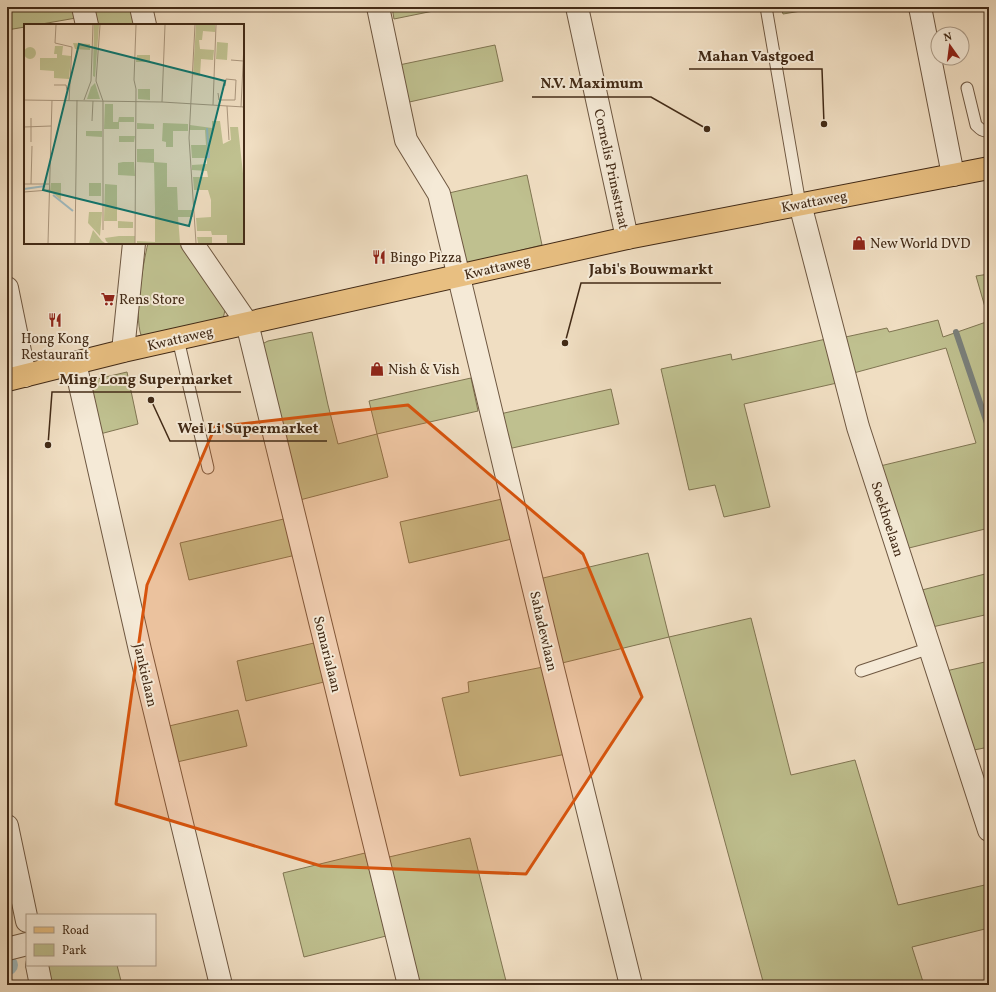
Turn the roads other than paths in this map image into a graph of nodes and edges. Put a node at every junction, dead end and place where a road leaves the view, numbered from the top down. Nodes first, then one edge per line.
1 (83, 7) edge
2 (141, 7) edge
3 (378, 7) edge
4 (577, 7) edge
5 (766, 7) edge
6 (920, 7) edge
7 (87, 24) edge
8 (145, 24) edge
9 (968, 88) dead end
10 (989, 131) edge
11 (989, 168) edge
12 (953, 175) junction
13 (800, 204) junction
14 (627, 238) junction
15 (134, 244) edge
16 (193, 244) edge
17 (459, 276) junction
18 (7, 288) edge
19 (247, 323) junction
20 (178, 339) junction
21 (123, 351) junction
22 (75, 363) junction
23 (12, 374) edge
24 (208, 468) dead end
25 (930, 648) junction
26 (861, 671) dead end
27 (7, 826) edge
28 (989, 830) edge
29 (26, 916) edge
30 (26, 944) edge
31 (7, 949) edge
32 (221, 985) edge
33 (409, 985) edge
34 (631, 985) edge

1 - 7 street
2 - 8 street
3 - 17 street, Sahadewlaan
4 - 14 street, Cornelis Prinsstraat
5 - 13 lane
6 - 12 street
9 - 10 lane
11 - 12 main road, Kwattaweg
12 - 13 main road, Kwattaweg
13 - 14 main road, Kwattaweg
13 - 25 street, Soekhoelaan
14 - 17 main road, Kwattaweg
15 - 21 street
16 - 19 street
17 - 19 main road, Kwattaweg
17 - 34 street, Sahadewlaan
18 - 23 street
19 - 20 main road, Kwattaweg
19 - 33 street, Somarialaan
20 - 21 main road, Kwattaweg
20 - 24 lane
21 - 22 main road, Kwattaweg
22 - 23 main road, Kwattaweg
22 - 32 street, Jankielaan
25 - 26 lane
25 - 28 street, Soekhoelaan
27 - 29 street
30 - 31 street

